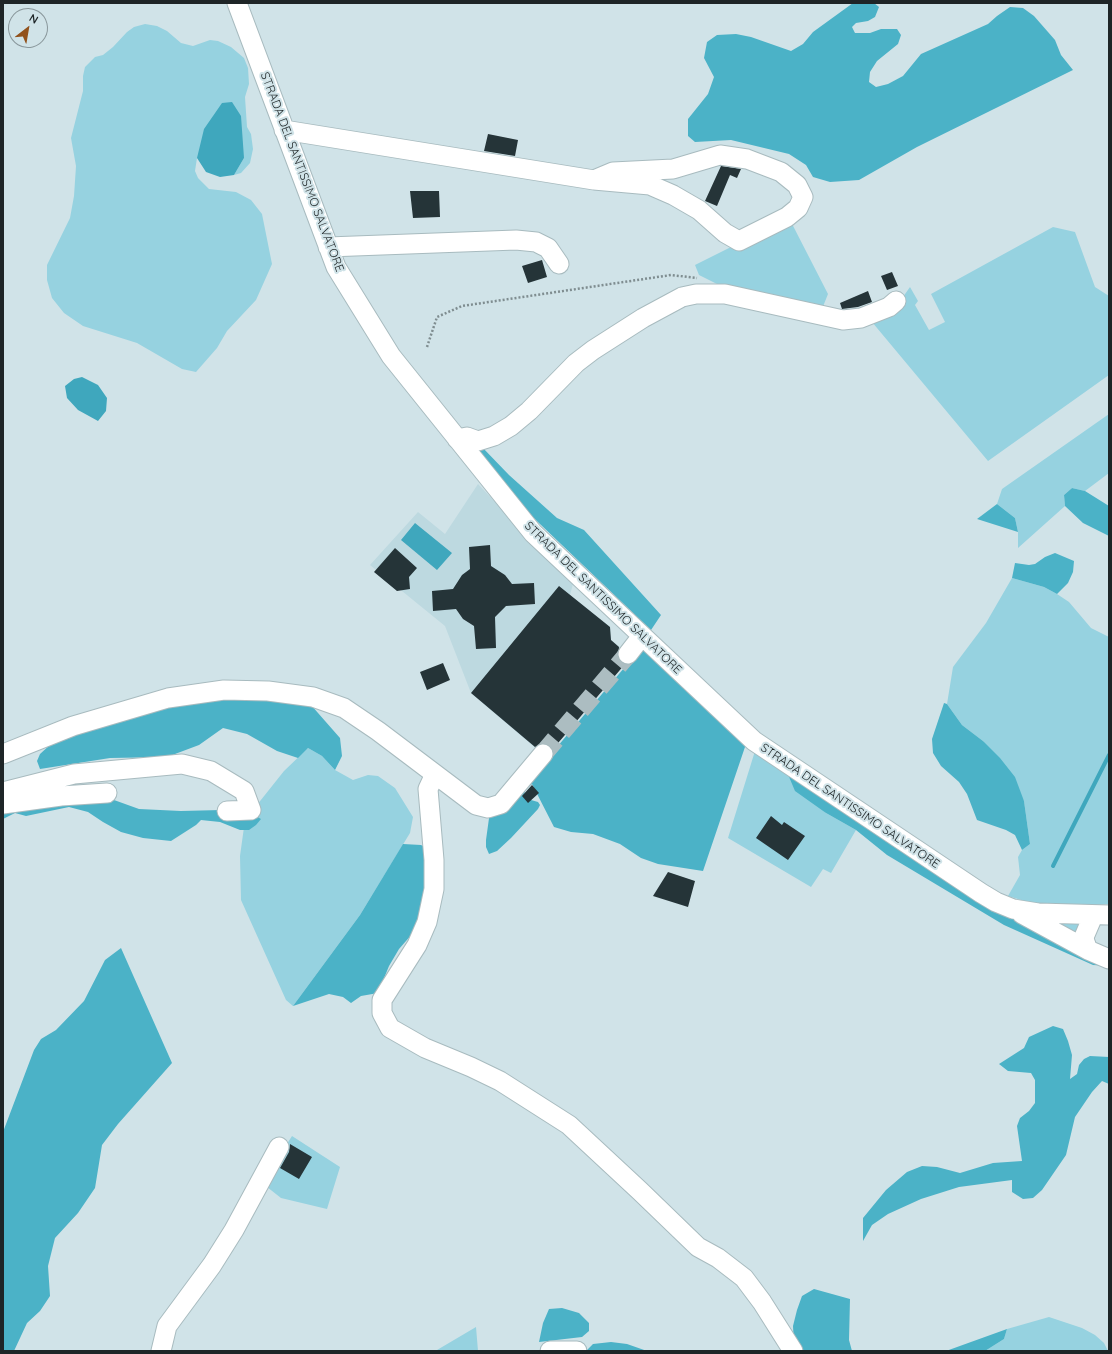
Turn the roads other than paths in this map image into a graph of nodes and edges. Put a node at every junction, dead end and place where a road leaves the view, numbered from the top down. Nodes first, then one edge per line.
1 (237, 3) edge
2 (284, 130) junction
3 (594, 180) junction
4 (328, 247) junction
5 (559, 264) dead end
6 (896, 301) dead end
7 (457, 439) junction
8 (642, 636) junction
9 (628, 654) tunnel mouth
10 (3, 754) edge
11 (543, 754) tunnel mouth
12 (434, 774) junction
13 (3, 792) edge
14 (107, 793) dead end
15 (3, 804) edge
16 (227, 811) dead end
17 (1013, 909) junction
18 (1101, 916) edge
19 (1088, 950) junction
20 (1109, 959) edge
21 (279, 1147) dead end
22 (161, 1351) edge
23 (550, 1351) edge
24 (577, 1351) edge
25 (793, 1351) edge

1 - 2 street, STRADA DEL SANTISSIMO SALVATORE
2 - 3 street
2 - 4 street, STRADA DEL SANTISSIMO SALVATORE
3 - 3 street
4 - 5 street
4 - 7 street, STRADA DEL SANTISSIMO SALVATORE
6 - 7 street
7 - 8 street, STRADA DEL SANTISSIMO SALVATORE
8 - 9 street
8 - 17 street, STRADA DEL SANTISSIMO SALVATORE
10 - 12 street
11 - 12 street
12 - 25 street
13 - 16 street
14 - 15 street
17 - 18 street, STRADA DEL SANTISSIMO SALVATORE
17 - 19 street
18 - 19 street
19 - 20 street
21 - 22 street
23 - 24 street

